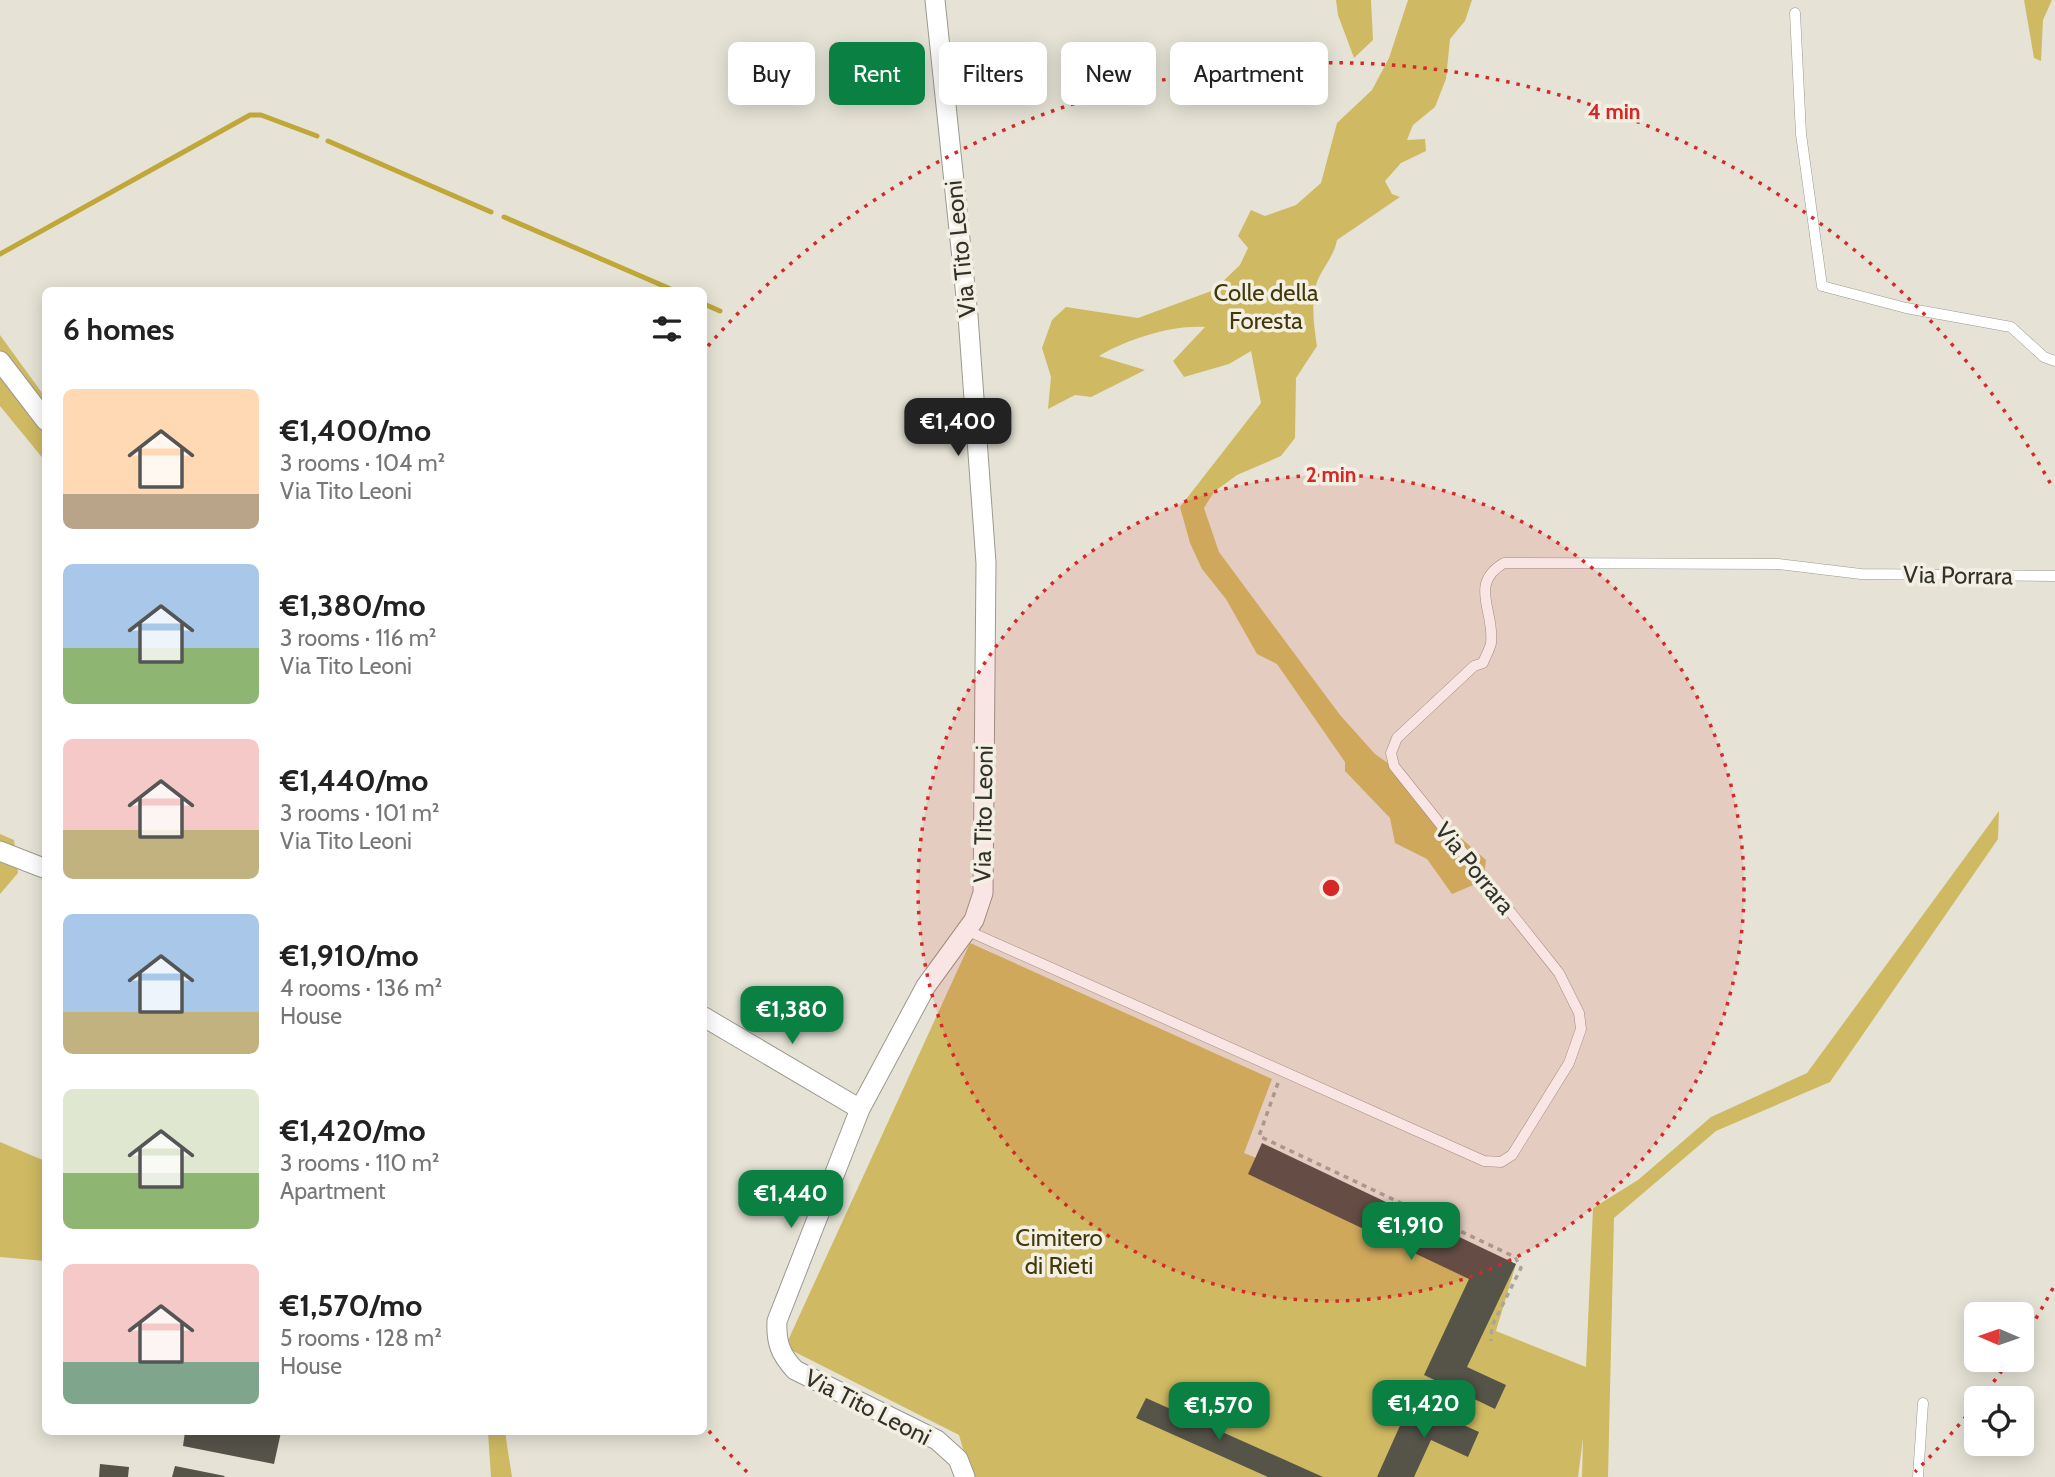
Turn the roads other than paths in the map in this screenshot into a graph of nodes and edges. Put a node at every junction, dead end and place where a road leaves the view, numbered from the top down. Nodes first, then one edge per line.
1 (935, 0) edge
2 (1796, 13) dead end
3 (0, 361) edge
4 (2055, 361) edge
5 (42, 416) edge
6 (2055, 576) edge
7 (0, 851) edge
8 (42, 867) edge
9 (966, 930) junction
10 (707, 1019) edge
11 (860, 1109) junction
12 (1923, 1403) dead end
13 (965, 1477) edge
14 (1918, 1477) edge

1 - 9 street, Via Tito Leoni
2 - 4 lane
3 - 5 street
6 - 9 lane, Via Porrara
7 - 8 street
9 - 11 street, Via Tito Leoni
10 - 11 street
11 - 13 street, Via Tito Leoni
12 - 14 lane

